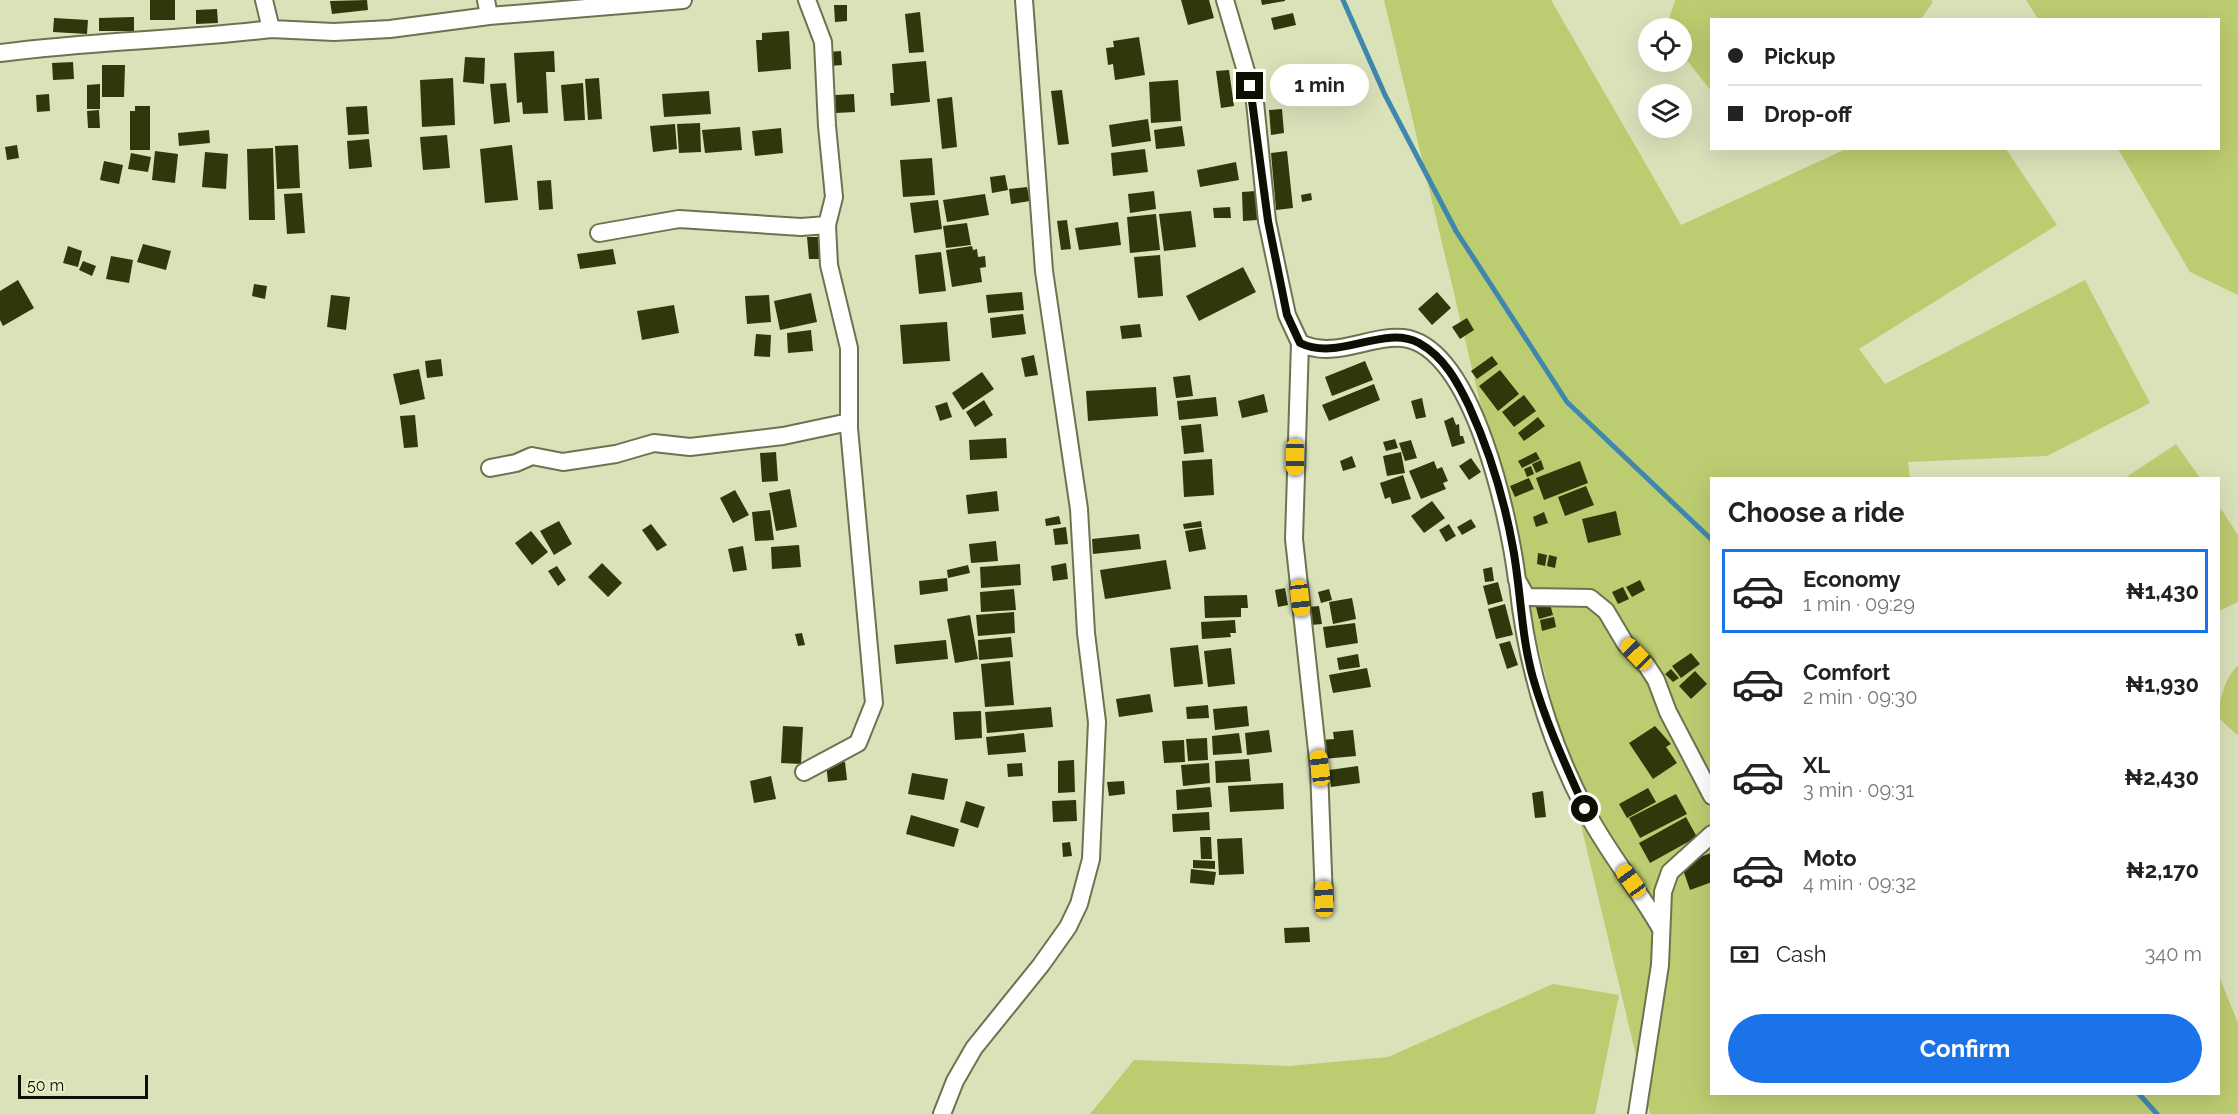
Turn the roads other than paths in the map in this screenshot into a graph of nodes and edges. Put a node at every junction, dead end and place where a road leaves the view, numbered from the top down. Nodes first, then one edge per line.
1 (264, 0) edge
2 (683, 0) edge
3 (807, 0) edge
4 (1024, 0) edge
5 (1225, 0) edge
6 (488, 8) edge
7 (271, 29) junction
8 (0, 53) edge
9 (827, 225) junction
10 (599, 233) dead end
11 (1300, 343) junction
12 (849, 422) junction
13 (490, 468) dead end
14 (1518, 580) junction
15 (804, 772) dead end
16 (1710, 792) edge
17 (1710, 836) edge
18 (1324, 899) dead end
19 (1661, 929) junction
20 (942, 1114) edge
21 (1637, 1114) edge

1 - 7 street
2 - 6 street
3 - 9 street
4 - 20 street
5 - 11 street
6 - 7 street
7 - 8 street
9 - 10 street
9 - 12 street
11 - 14 street
11 - 18 street
12 - 13 street
12 - 15 street
14 - 16 street
14 - 19 street
17 - 19 street
19 - 21 street

